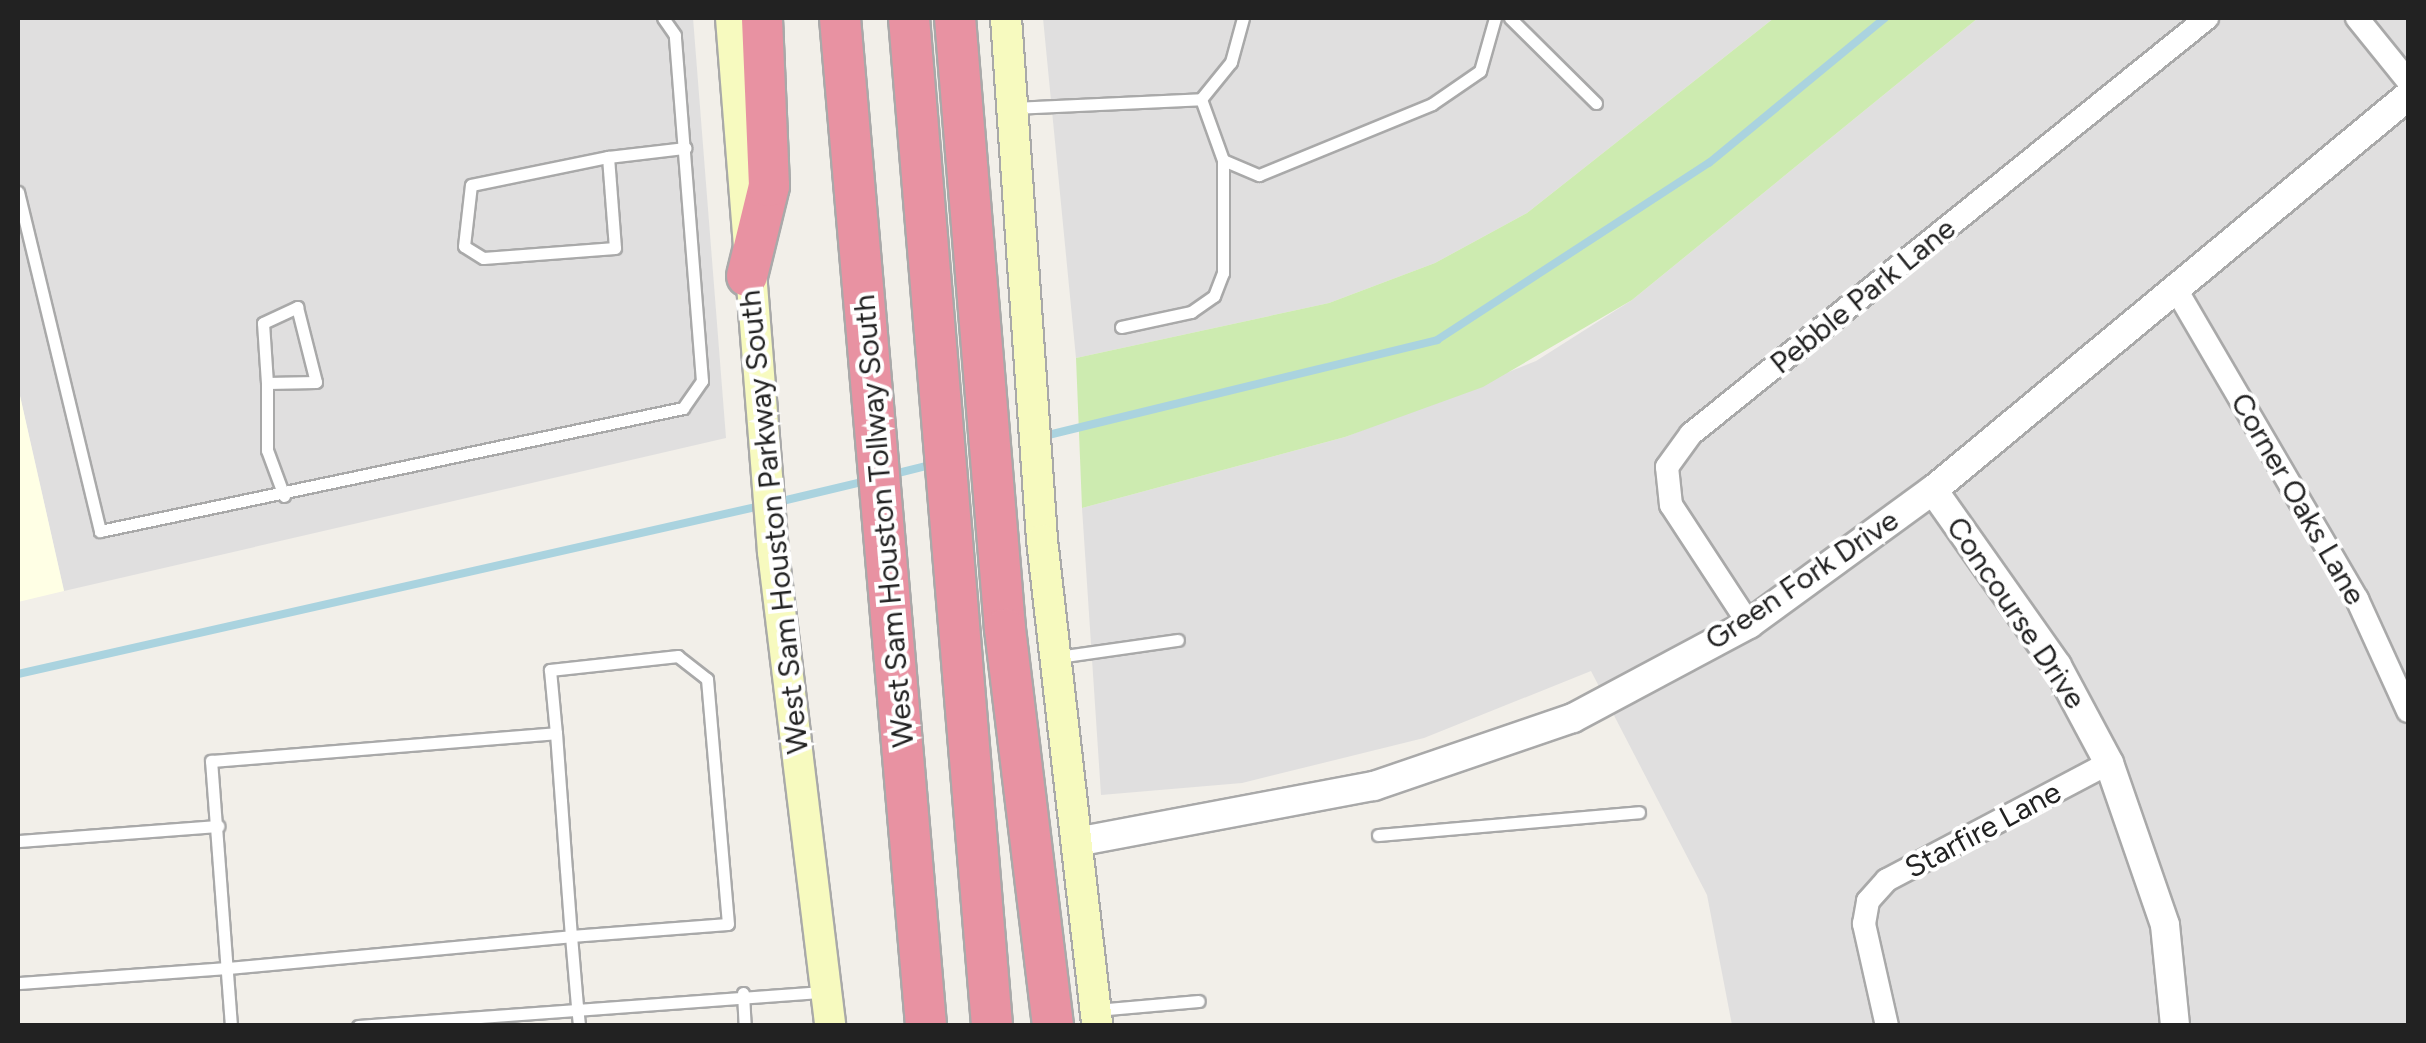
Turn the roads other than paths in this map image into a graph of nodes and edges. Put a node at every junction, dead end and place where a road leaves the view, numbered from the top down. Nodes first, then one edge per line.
1 (664, 18) edge
2 (731, 18) edge
3 (762, 18) edge
4 (840, 18) edge
5 (909, 18) edge
6 (955, 18) edge
7 (1006, 18) edge
8 (1243, 18) edge
9 (1494, 18) edge
10 (1510, 18) edge
11 (2207, 18) edge
12 (2357, 18) edge
13 (2408, 81) edge
14 (2408, 96) edge
15 (1201, 100) junction
16 (1596, 102) dead end
17 (1013, 108) junction
18 (685, 148) junction
19 (608, 157) junction
20 (1223, 160) junction
21 (18, 192) edge
22 (747, 276) junction
23 (2177, 291) junction
24 (1121, 327) dead end
25 (267, 383) junction
26 (1933, 490) junction
27 (284, 496) junction
28 (1749, 624) junction
29 (1178, 640) dead end
30 (1058, 657) junction
31 (2407, 698) edge
32 (556, 733) junction
33 (2109, 763) junction
34 (1639, 812) dead end
35 (218, 826) junction
36 (1378, 835) dead end
37 (18, 841) edge
38 (1082, 841) junction
39 (571, 936) junction
40 (228, 968) junction
41 (18, 982) edge
42 (827, 992) junction
43 (743, 993) junction
44 (1200, 1001) dead end
45 (577, 1006) junction
46 (1096, 1018) edge
47 (231, 1026) edge
48 (358, 1026) edge
49 (580, 1026) edge
50 (745, 1026) edge
51 (830, 1026) edge
52 (926, 1026) edge
53 (992, 1026) edge
54 (1054, 1026) edge
55 (1886, 1026) edge
56 (2175, 1026) edge

1 - 18 lane
2 - 22 main road, West Sam Houston Parkway South
3 - 22 highway
4 - 52 highway, West Sam Houston Tollway South
5 - 53 highway
6 - 54 highway
7 - 17 main road
8 - 15 lane
9 - 20 lane
10 - 16 lane
11 - 28 street, Pebble Park Lane
12 - 13 street
14 - 23 street, Green Fork Drive
15 - 17 lane
15 - 20 lane
17 - 30 main road
18 - 19 lane
18 - 27 lane
19 - 19 lane
20 - 24 lane
21 - 27 lane
22 - 42 main road, West Sam Houston Parkway South
23 - 26 street, Green Fork Drive
23 - 31 street, Corner Oaks Lane
25 - 25 lane
25 - 27 lane
26 - 28 street, Green Fork Drive
26 - 33 street, Concourse Drive
28 - 38 street, Green Fork Drive
29 - 30 lane
30 - 38 main road
32 - 35 lane
32 - 39 lane
32 - 39 lane
33 - 55 street, Starfire Lane
33 - 56 street, Concourse Drive
34 - 36 lane
35 - 37 lane
35 - 40 lane
38 - 46 main road
39 - 40 lane
39 - 45 lane
40 - 41 lane
40 - 47 lane
42 - 43 lane
42 - 51 main road, West Sam Houston Parkway South
43 - 45 lane
43 - 50 lane
44 - 46 lane
45 - 48 lane
45 - 49 lane

